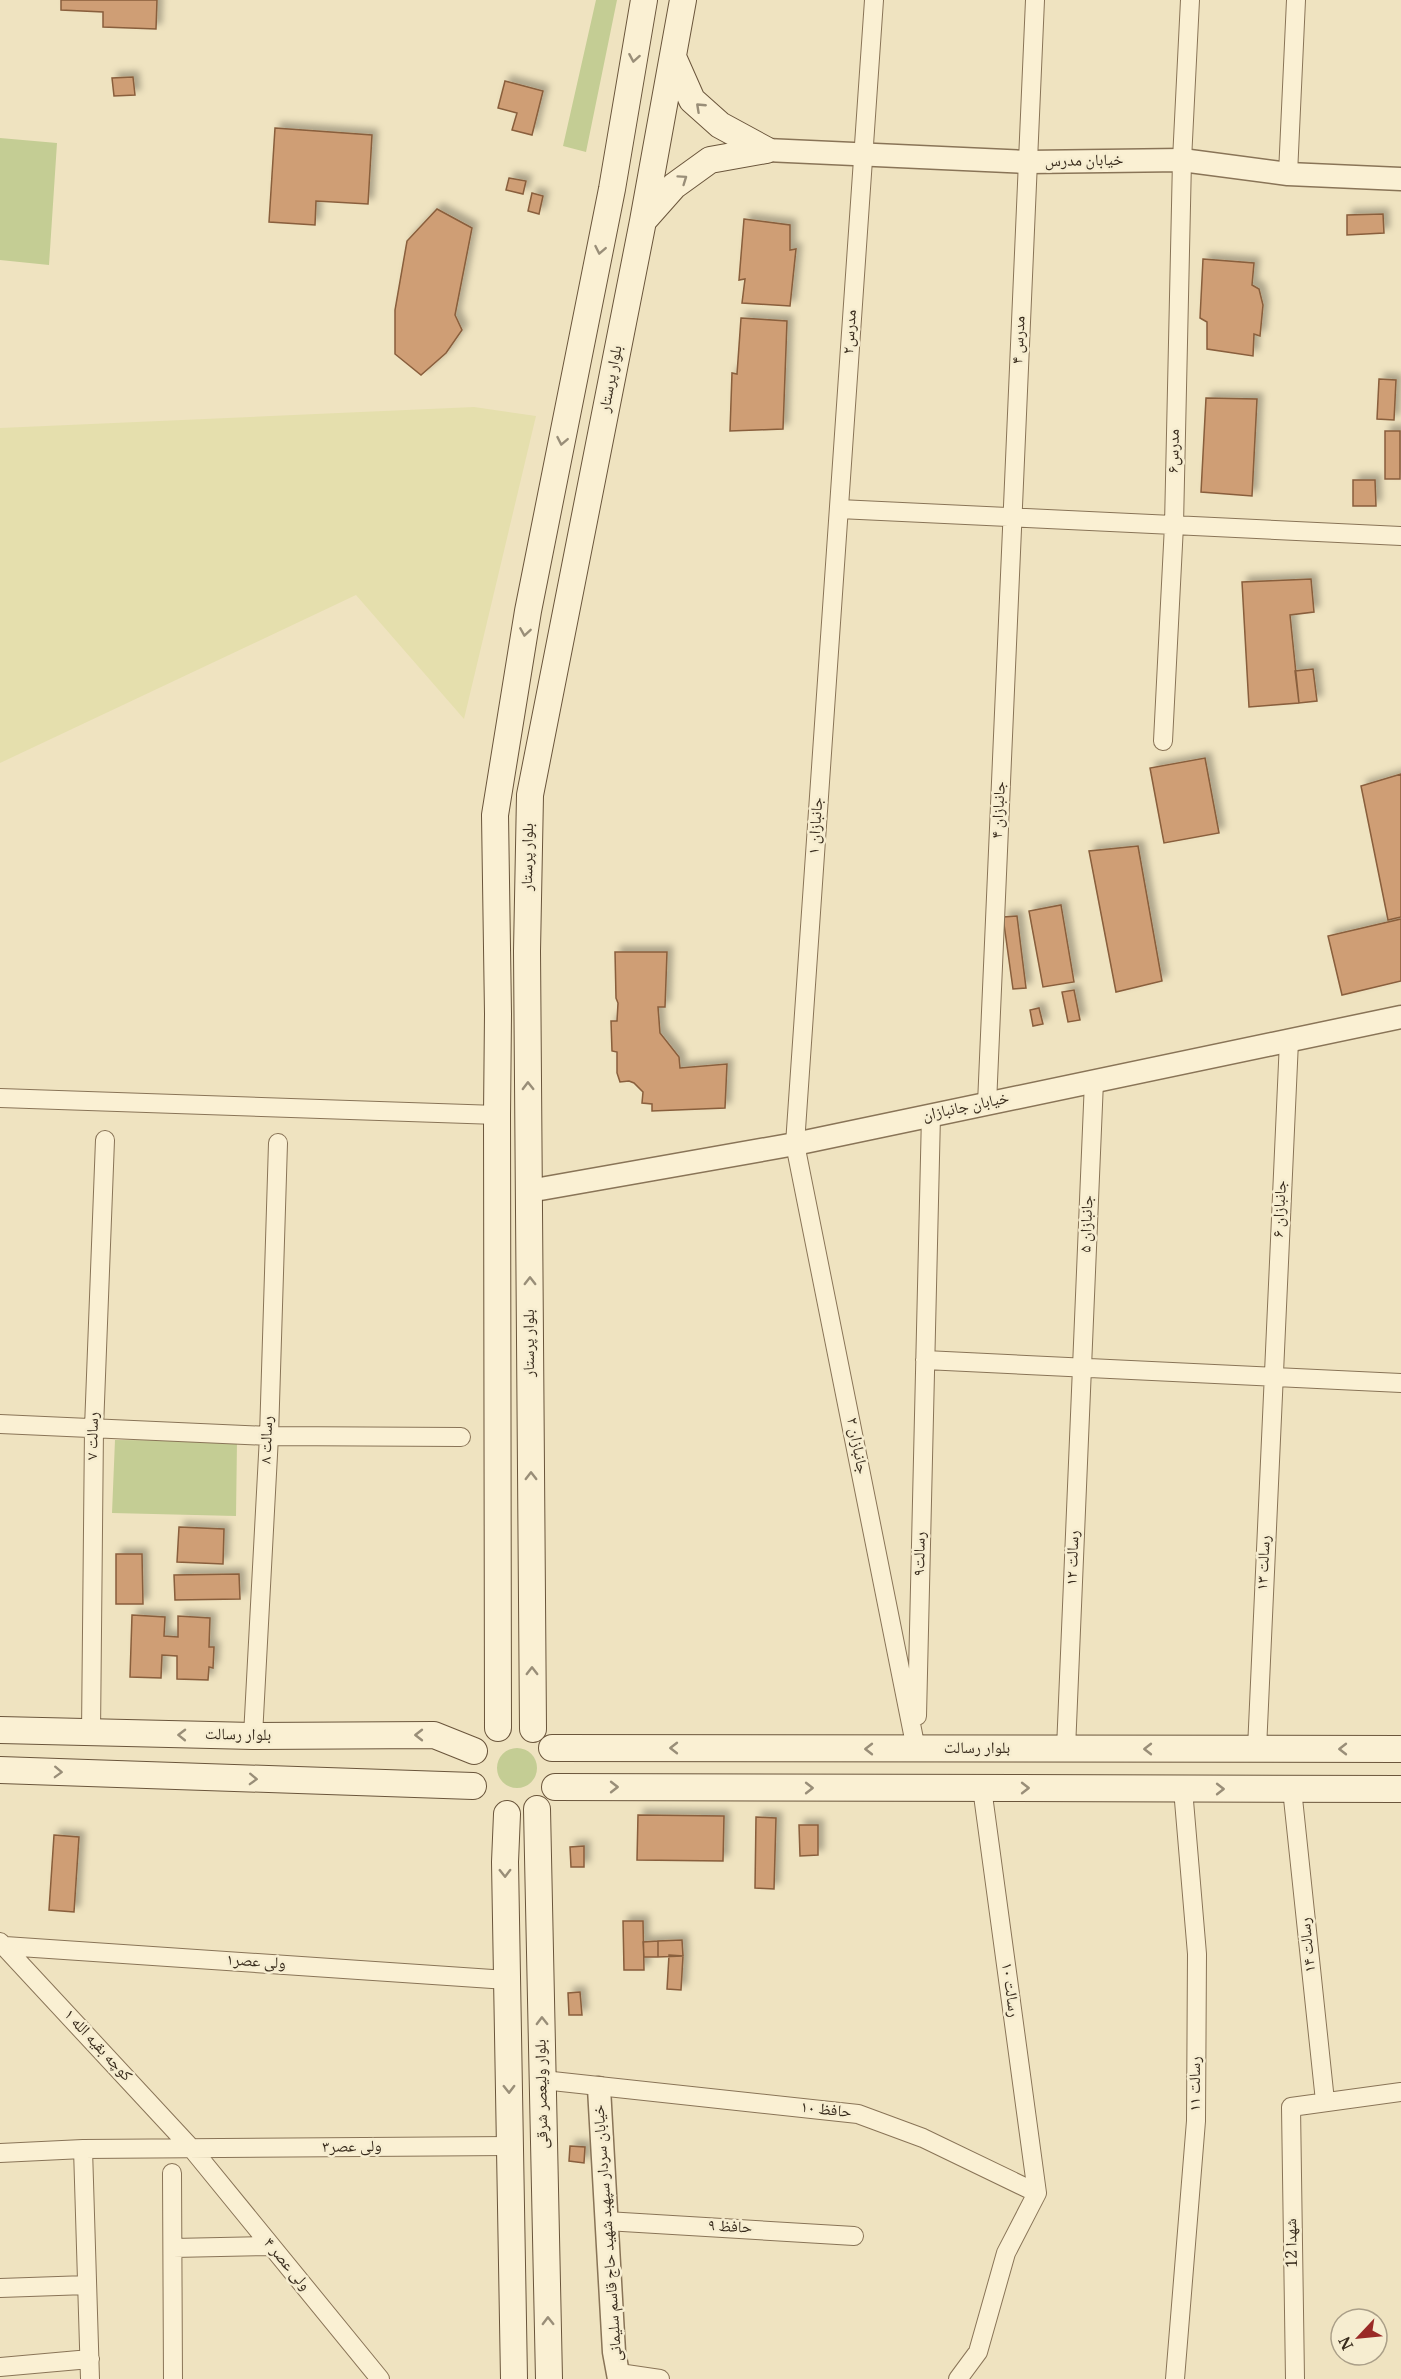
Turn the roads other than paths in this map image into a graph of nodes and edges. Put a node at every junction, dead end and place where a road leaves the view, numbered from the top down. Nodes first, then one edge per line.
1 (644, 0) edge
2 (683, 0) edge
3 (874, 0) edge
4 (1035, 0) edge
5 (1190, 0) edge
6 (1296, 0) edge
7 (673, 57) junction
8 (766, 150) junction
9 (864, 154) junction
10 (1182, 160) junction
11 (1028, 162) junction
12 (1288, 174) junction
13 (1401, 179) edge
14 (643, 221) junction
15 (839, 509) junction
16 (1013, 517) junction
17 (1174, 525) junction
18 (1401, 536) edge
19 (1163, 741) dead end
20 (498, 1014) junction
21 (1401, 1017) edge
22 (528, 1026) junction
23 (1289, 1041) junction
24 (1094, 1081) junction
25 (0, 1098) edge
26 (987, 1104) junction
27 (496, 1115) junction
28 (931, 1115) junction
29 (105, 1140) dead end
30 (278, 1143) dead end
31 (795, 1144) junction
32 (529, 1191) junction
33 (926, 1360) junction
34 (1082, 1368) junction
35 (1274, 1377) junction
36 (1401, 1383) edge
37 (0, 1424) edge
38 (94, 1428) junction
39 (269, 1436) junction
40 (461, 1437) dead end
41 (498, 1728) junction
42 (533, 1729) junction
43 (0, 1730) edge
44 (91, 1733) junction
45 (253, 1736) junction
46 (552, 1748) junction
47 (916, 1749) junction
48 (1066, 1749) junction
49 (1257, 1749) junction
50 (1401, 1749) edge
51 (474, 1751) junction
52 (0, 1770) edge
53 (473, 1786) junction
54 (555, 1787) junction
55 (982, 1788) junction
56 (1183, 1789) junction
57 (1293, 1789) junction
58 (1401, 1789) edge
59 (537, 1809) junction
60 (507, 1814) junction
61 (2, 1944) edge
62 (507, 1980) junction
63 (543, 2080) junction
64 (599, 2088) junction
65 (1401, 2092) edge
66 (1325, 2101) junction
67 (510, 2146) junction
68 (83, 2149) junction
69 (193, 2150) junction
70 (0, 2153) edge
71 (172, 2173) dead end
72 (1037, 2193) junction
73 (606, 2221) junction
74 (854, 2236) dead end
75 (270, 2246) junction
76 (173, 2248) junction
77 (87, 2285) junction
78 (0, 2288) edge
79 (90, 2359) junction
80 (0, 2367) edge
81 (619, 2376) edge
82 (90, 2379) edge
83 (173, 2379) edge
84 (380, 2379) edge
85 (514, 2379) edge
86 (549, 2379) edge
87 (660, 2379) edge
88 (958, 2379) edge
89 (1175, 2379) edge
90 (1295, 2379) edge

1 -> 20 main road, بلوار پرستار
2 - 7 main road, بلوار پرستار
3 - 9 street, مدرس۲
4 - 11 street, مدرس ۴
5 - 10 street, مدرس۶
6 - 12 street
8 -> 7 main road
7 - 14 main road, بلوار پرستار
8 - 9 street, خیابان مدرس
14 -> 8 main road
9 - 11 street, خیابان مدرس
9 - 15 street, مدرس۲
10 - 11 street, خیابان مدرس
10 - 12 street, خیابان مدرس
10 - 17 street, مدرس۶
11 - 16 street, مدرس ۴
12 - 13 street, خیابان مدرس
14 - 22 main road, بلوار پرستار
15 - 16 street
15 - 31 street, جانبازان ۱
16 - 17 street
16 - 26 street, جانبازان ۴
17 - 18 street
17 - 19 street, مدرس۶
20 - 22 main road
20 - 27 main road, بلوار پرستار
21 - 23 street, خیابان جانبازان
32 -> 22 main road, بلوار پرستار
23 - 24 street, خیابان جانبازان
23 - 35 street, جانبازان ۶
24 - 26 street, خیابان جانبازان
24 - 34 street, جانبازان ۵
25 - 27 street
26 - 28 street, خیابان جانبازان
27 - 41 main road, بلوار پرستار
28 - 31 street, خیابان جانبازان
28 - 33 street, رسالت۹
29 - 38 street, رسالت ۷
30 - 39 street, رسالت ۸
31 - 32 street, خیابان جانبازان
31 - 47 street, جانبازان ۲
42 -> 32 main road, بلوار پرستار
33 - 34 street
33 - 47 street, رسالت۹
34 - 35 street
34 - 48 street, رسالت ۱۲
35 - 36 street
35 - 49 street, رسالت ۱۳
37 - 38 street
38 - 39 street
38 - 44 street, رسالت ۷
39 - 40 street
39 - 45 street, رسالت ۸
41 - 42 main road
41 - 51 main road
42 - 46 main road
43 - 44 main road, بلوار رسالت
45 -> 44 main road, بلوار رسالت
51 -> 45 main road, بلوار رسالت
47 -> 46 main road, بلوار رسالت
46 - 54 main road
47 - 48 main road, بلوار رسالت
49 -> 48 main road, بلوار رسالت
50 -> 49 main road, بلوار رسالت
51 - 53 main road
52 -> 53 main road
53 - 60 main road
54 -> 55 main road
54 - 59 main road
55 -> 56 main road
55 - 72 street, رسالت ۱۰
56 -> 57 main road
56 - 89 street, رسالت ۱۱
57 - 58 main road
57 - 66 street, رسالت ۱۴
59 - 60 main road
63 -> 59 main road, بلوار ولیعصر شرقی
60 -> 62 main road, بلوار ولیعصر شرقی
61 - 62 street, ولی عصر۱
61 - 69 street, کوچه بقیه الله ۱
62 -> 67 main road, بلوار ولیعصر شرقی
63 - 64 street, حافظ ۱۰
86 -> 63 main road, بلوار ولیعصر شرقی
64 - 72 street, حافظ ۱۰
64 - 73 street, خیابان سردار سپهبد شهید حاج قاسم سلیمانی
65 - 66 street
66 - 90 street, شهدا 12
67 - 69 street, ولی عصر۳
67 - 85 main road, بلوار ولیعصر شرقی
68 - 69 street, ولی عصر۳
68 - 70 street, ولی عصر۳
68 - 77 street
69 - 75 street, ولی عصر ۴
71 - 76 street
72 - 88 street
73 - 74 street, حافظ ۹
73 - 81 street, خیابان سردار سپهبد شهید حاج قاسم سلیمانی
75 - 76 street
75 - 84 street, ولی عصر ۴
76 - 83 street
77 - 78 street
77 - 79 street
79 - 80 street
79 - 82 street
81 - 87 street

